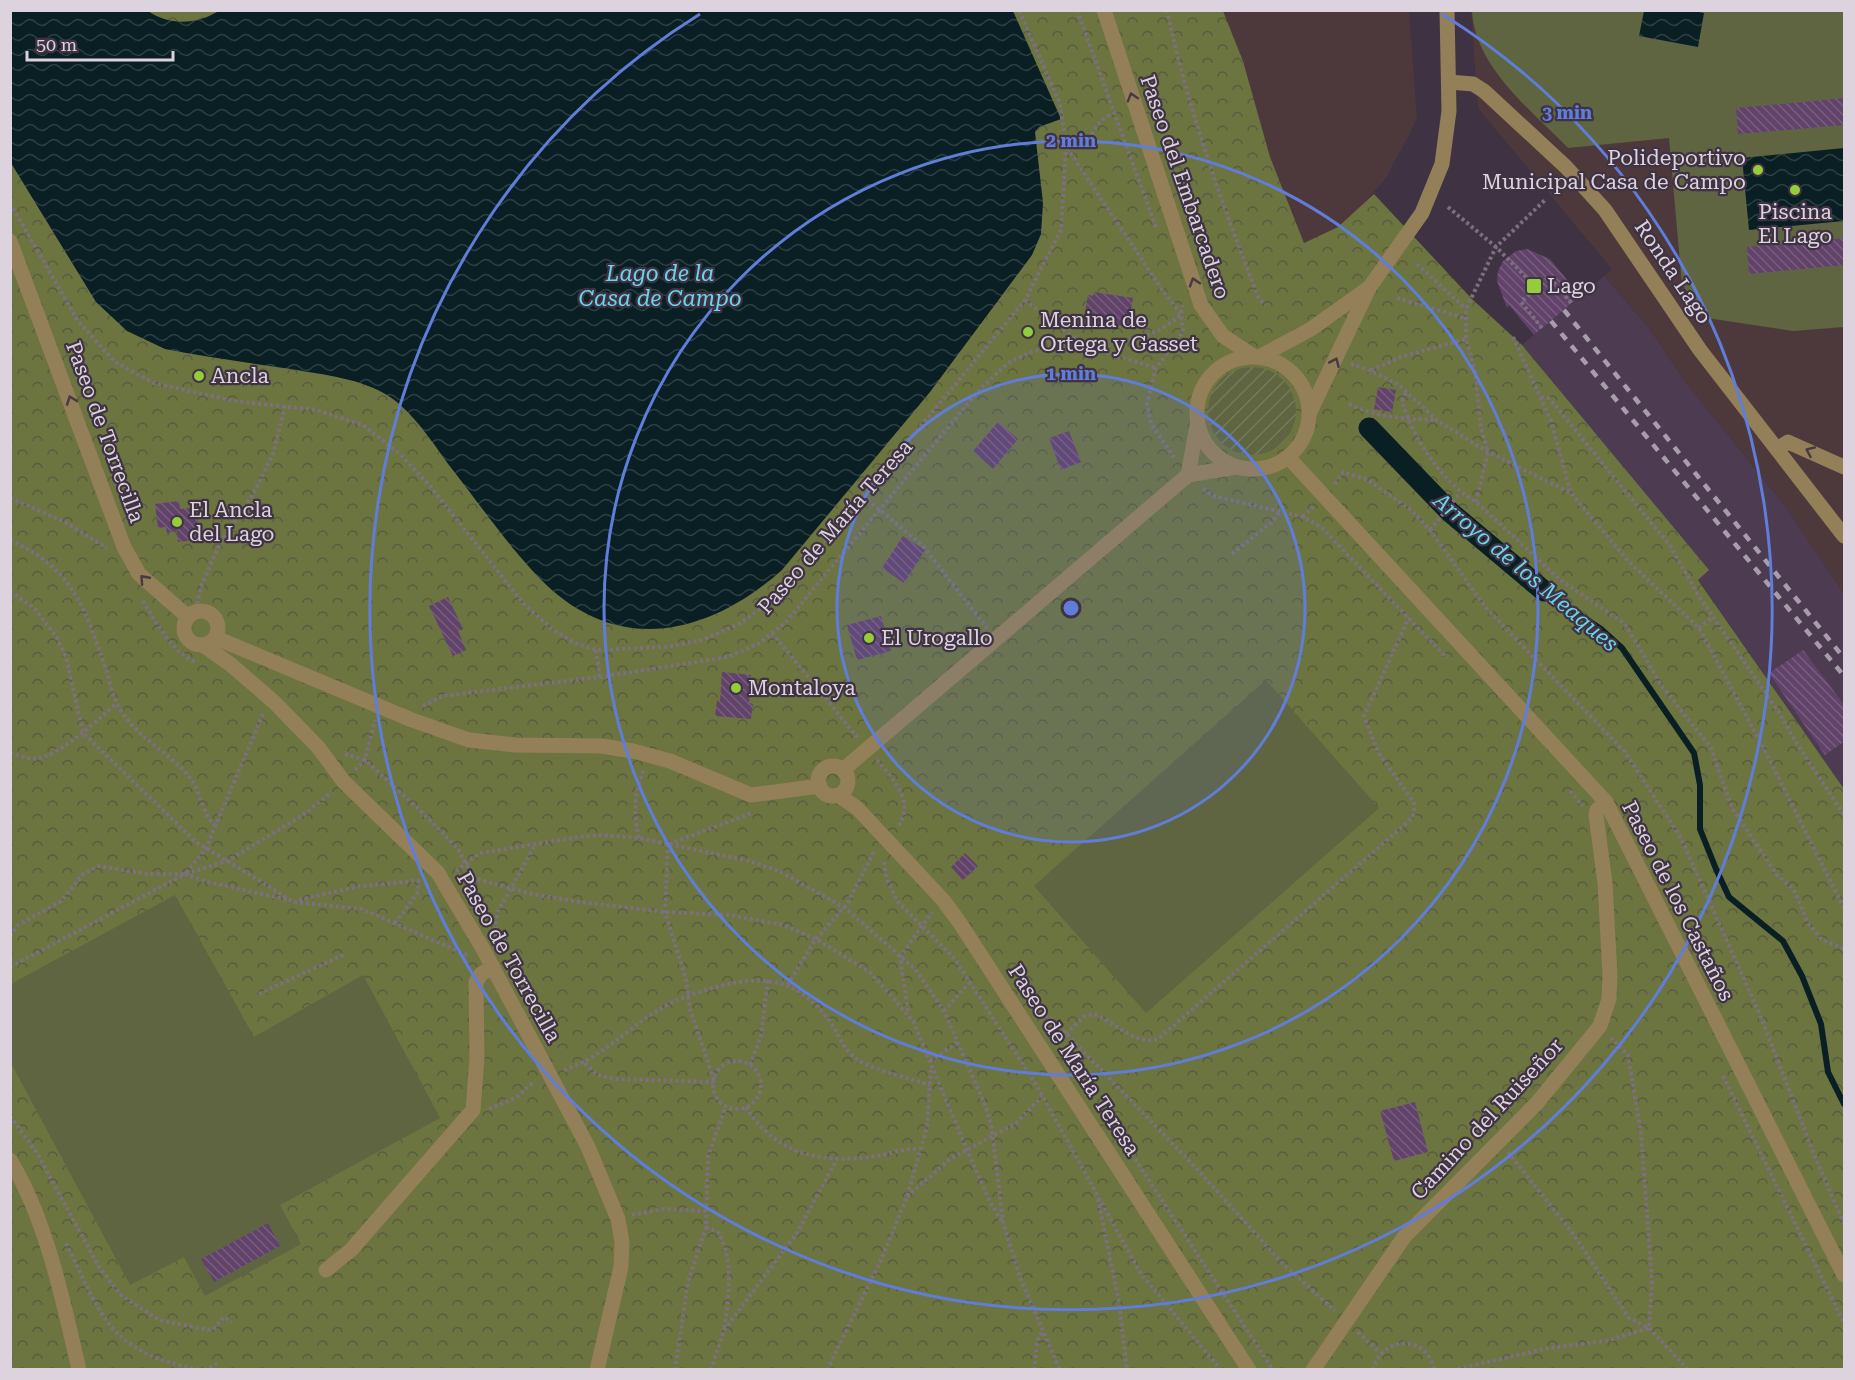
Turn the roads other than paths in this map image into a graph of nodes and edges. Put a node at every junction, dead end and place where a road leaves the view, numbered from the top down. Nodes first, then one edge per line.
1 (1104, 10) edge
2 (1447, 10) edge
3 (1449, 82) junction
4 (10, 241) edge
5 (1370, 288) junction
6 (1257, 357) junction
7 (1309, 414) junction
8 (1197, 423) junction
9 (1777, 449) junction
10 (1289, 458) junction
11 (1236, 467) junction
12 (1845, 467) edge
13 (1188, 475) junction
14 (1845, 536) edge
15 (192, 615) junction
16 (209, 641) junction
17 (844, 769) junction
18 (819, 786) junction
19 (838, 795) junction
20 (1606, 802) junction
21 (487, 971) junction
22 (10, 1161) edge
23 (326, 1270) dead end
24 (1845, 1275) edge
25 (79, 1370) edge
26 (597, 1370) edge
27 (1249, 1370) edge
28 (1313, 1370) edge

6 -> 1 street, Paseo del Embarcadero
2 - 3 street
3 - 5 street
3 - 9 street, Ronda Lago
15 -> 4 street, Paseo de Torrecilla
5 - 6 street
7 -> 5 street
6 - 7 street
6 - 8 street
7 - 10 street
8 - 11 street
8 - 13 street
12 -> 9 street
9 - 14 street, Ronda Lago
10 - 11 street
10 - 20 street, Paseo de los Castaños
11 - 13 street
13 - 17 street
15 - 16 street, Paseo de Torrecilla
15 - 16 street, Paseo de Torrecilla
16 - 18 street
16 - 21 street, Paseo de Torrecilla
17 - 18 street
17 - 19 street
18 - 19 street
19 - 27 street, Paseo de María Teresa
20 - 24 street, Paseo de los Castaños
20 - 28 street, Camino del Ruiseñor
21 - 23 street
21 - 26 street, Paseo de Torrecilla
22 - 25 street

